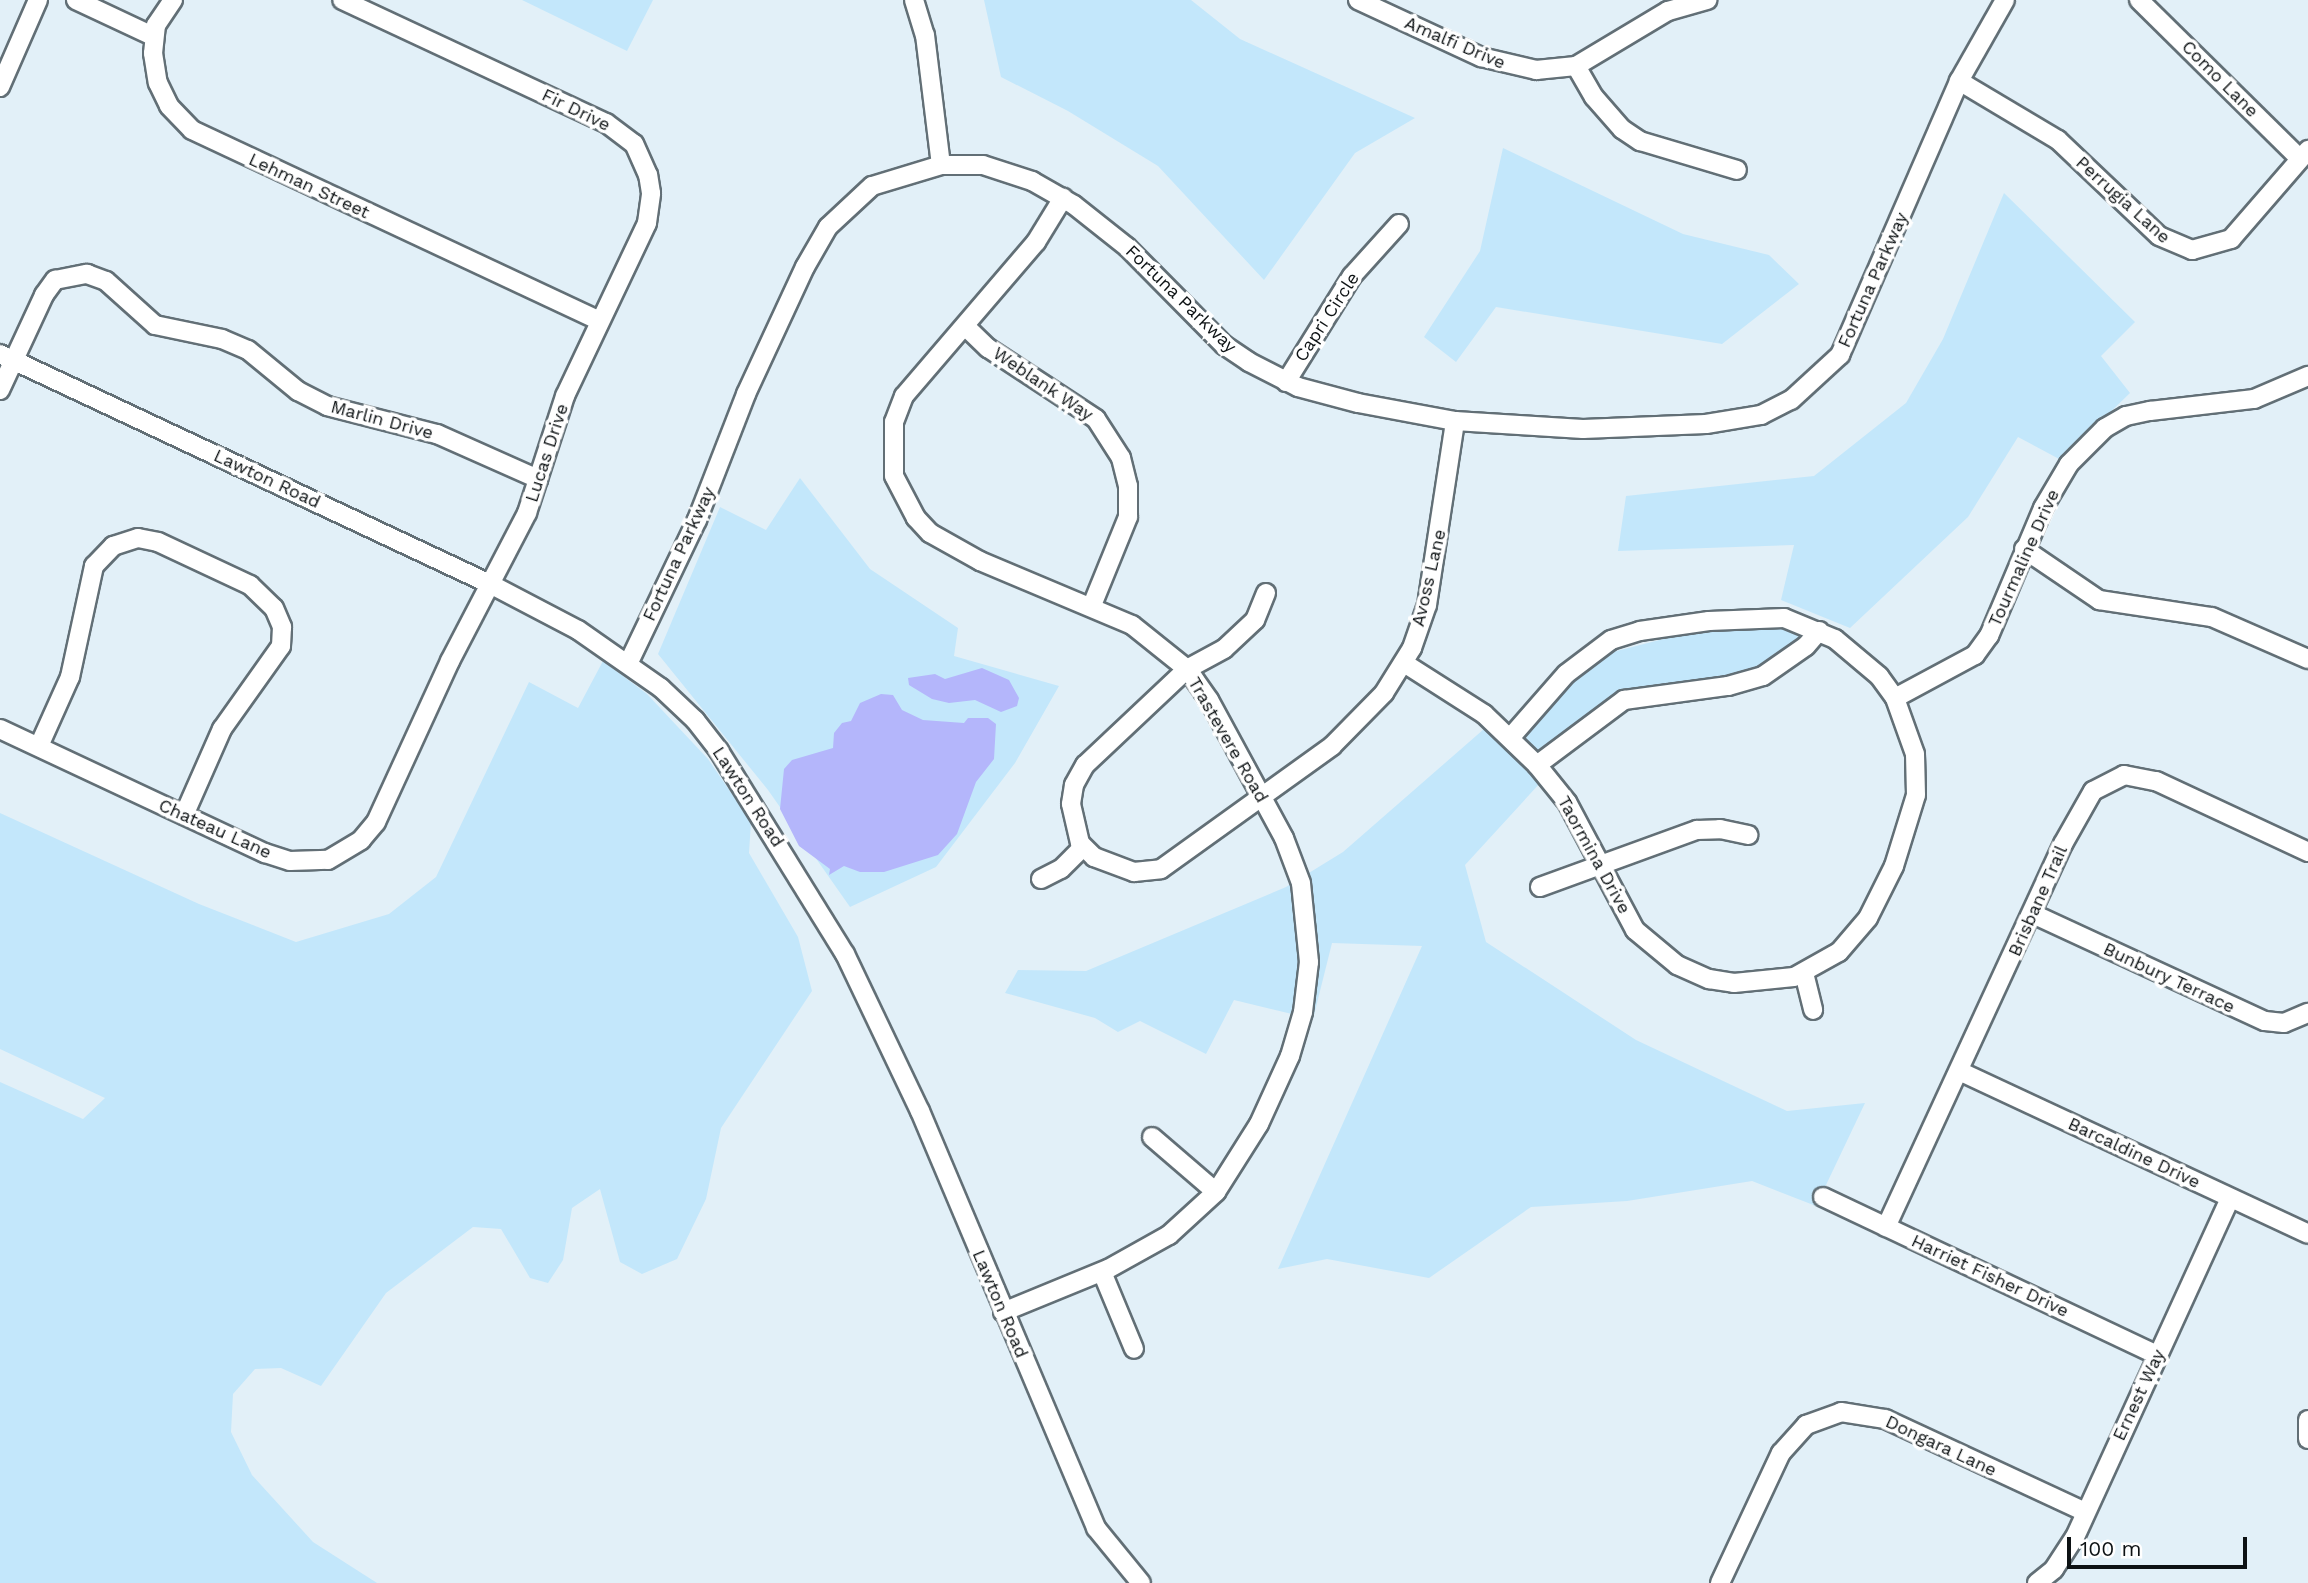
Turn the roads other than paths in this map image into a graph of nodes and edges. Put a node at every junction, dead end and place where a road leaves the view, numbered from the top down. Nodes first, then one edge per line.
1 (38, 0) edge
2 (76, 0) edge
3 (173, 0) edge
4 (342, 0) edge
5 (914, 0) edge
6 (1358, 0) edge
7 (1707, 0) edge
8 (2005, 0) edge
9 (2139, 0) edge
10 (153, 36) junction
11 (1576, 66) junction
12 (1959, 81) junction
13 (0, 87) edge
14 (2304, 155) edge
15 (940, 165) junction
16 (1737, 170) dead end
17 (1063, 198) junction
18 (1399, 224) dead end
19 (600, 321) junction
20 (965, 326) junction
21 (7, 358) edge
22 (2308, 376) edge
23 (1286, 382) junction
24 (0, 390) edge
25 (1455, 421) junction
26 (538, 479) junction
27 (2024, 549) junction
28 (492, 585) junction
29 (1266, 593) dead end
30 (1091, 605) junction
31 (1819, 631) junction
32 (2308, 659) edge
33 (1404, 663) junction
34 (628, 664) junction
35 (1186, 669) junction
36 (1895, 698) junction
37 (0, 729) edge
38 (1510, 738) junction
39 (39, 746) junction
40 (1537, 765) junction
41 (1262, 797) junction
42 (184, 815) junction
43 (1748, 835) dead end
44 (1083, 847) junction
45 (2308, 852) edge
46 (1600, 866) junction
47 (1041, 879) dead end
48 (1540, 887) dead end
49 (2033, 914) junction
50 (1804, 973) junction
51 (1813, 1010) dead end
52 (2308, 1013) edge
53 (1959, 1071) junction
54 (1152, 1137) dead end
55 (1216, 1192) junction
56 (1823, 1198) dead end
57 (2230, 1199) junction
58 (1886, 1227) junction
59 (2308, 1234) edge
60 (1102, 1272) junction
61 (1003, 1312) junction
62 (1134, 1349) dead end
63 (2157, 1355) junction
64 (2308, 1420) edge
65 (2308, 1439) edge
66 (2085, 1512) junction
67 (1141, 1583) edge
68 (1720, 1583) edge
69 (2037, 1583) edge

1 - 13 street
2 - 10 street
3 - 10 street
4 - 19 street, Fir Drive
5 - 15 street
6 - 11 street, Amalfi Drive
7 - 11 street
8 - 12 street, Fortuna Parkway
9 - 14 street, Como Lane
10 - 19 street, Lehman Street
11 - 16 street
12 - 14 street, Perrugia Lane
12 - 25 street, Fortuna Parkway
15 - 17 street, Fortuna Parkway
15 - 34 street, Fortuna Parkway
17 - 20 street, Trastevere Road
17 - 23 street, Fortuna Parkway
18 - 23 street, Capri Circle
19 - 26 street, Lucas Drive
20 - 30 street, Weblank Way
20 - 30 street, Trastevere Road
21 - 24 street
21 - 26 street, Marlin Drive
21 - 28 street, Lawton Road
22 - 27 street, Tourmaline Drive
23 - 25 street, Fortuna Parkway
25 - 33 street, Avoss Lane
26 - 28 street, Lucas Drive
27 - 32 street
27 - 36 street, Tourmaline Drive
28 - 34 street, Lawton Road
28 - 42 street, Chateau Lane
29 - 35 street
30 - 35 street, Trastevere Road
31 - 36 street, Taormina Drive
31 - 38 street, Taormina Drive
31 - 40 street
33 - 38 street, Taormina Drive
33 - 41 street, Avoss Lane
34 - 61 street, Lawton Road
35 - 41 street, Trastevere Road
35 - 44 street
36 - 50 street, Taormina Drive
37 - 39 street, Chateau Lane
38 - 40 street, Taormina Drive
39 - 42 street, Chateau Lane
39 - 42 street
40 - 46 street, Taormina Drive
41 - 44 street, Avoss Lane
41 - 55 street, Trastevere Road
43 - 46 street
44 - 47 street
45 - 49 street, Brisbane Trail
46 - 48 street
46 - 50 street, Taormina Drive
49 - 52 street, Bunbury Terrace
49 - 53 street, Brisbane Trail
50 - 51 street
53 - 57 street, Barcaldine Drive
53 - 58 street, Brisbane Trail
54 - 55 street
55 - 60 street, Trastevere Road
56 - 58 street, Harriet Fisher Drive
57 - 59 street, Barcaldine Drive
57 - 63 street, Ernest Way
58 - 63 street, Harriet Fisher Drive
60 - 61 street, Trastevere Road
60 - 62 street
61 - 67 street, Lawton Road
63 - 66 street, Ernest Way
64 - 65 street
66 - 68 street, Dongara Lane
66 - 69 street, Ernest Way

